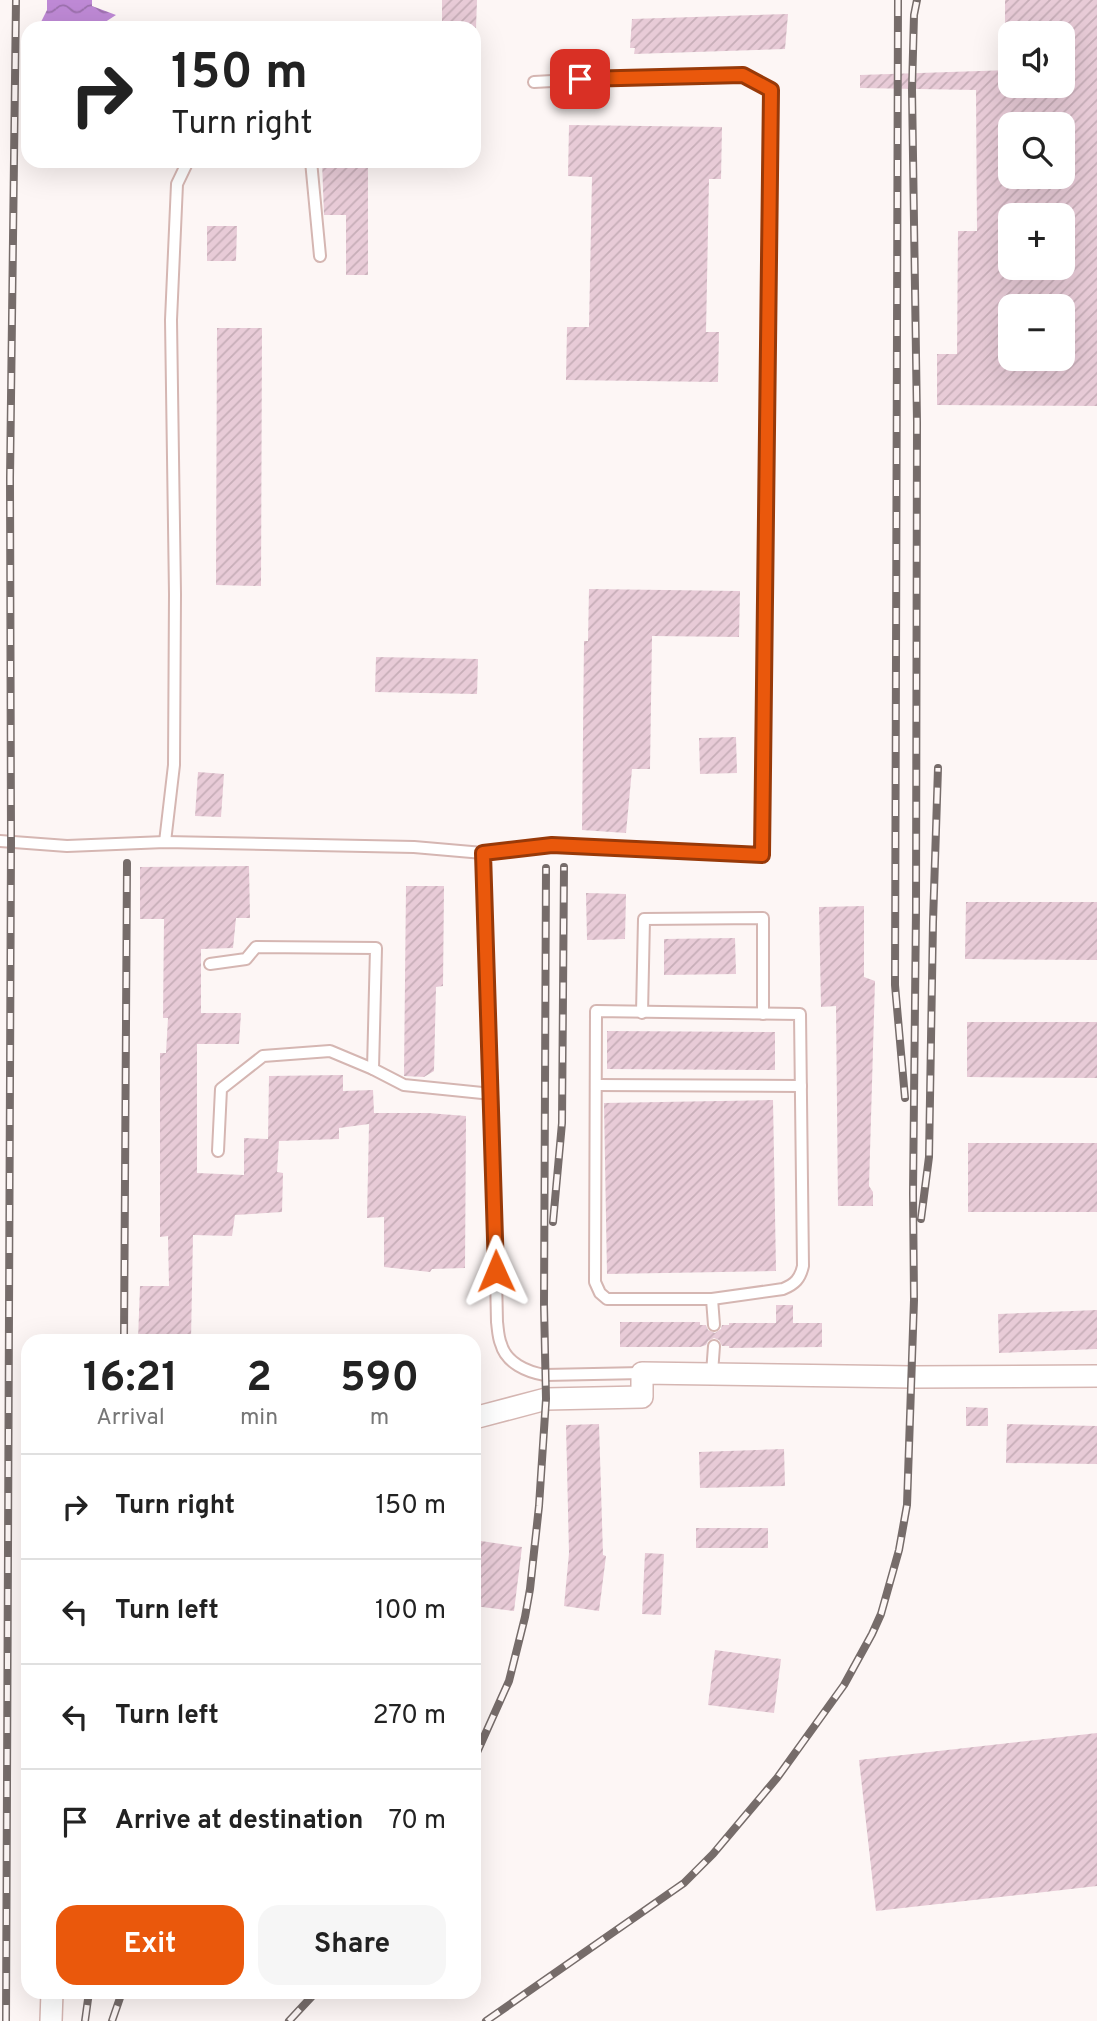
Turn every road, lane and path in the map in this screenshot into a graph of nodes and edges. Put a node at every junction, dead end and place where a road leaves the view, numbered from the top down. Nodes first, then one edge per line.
1 (534, 82) dead end
2 (185, 168) edge
3 (312, 168) edge
4 (320, 257) dead end
5 (0, 841) edge
6 (165, 842) junction
7 (483, 853) junction
8 (210, 964) dead end
9 (642, 1013) junction
10 (763, 1014) junction
11 (373, 1069) junction
12 (596, 1085) junction
13 (801, 1086) junction
14 (492, 1094) junction
15 (218, 1151) dead end
16 (712, 1299) junction
17 (714, 1325) dead end
18 (714, 1346) dead end
19 (642, 1373) junction
20 (712, 1373) junction
21 (1097, 1376) edge
22 (481, 1416) edge
23 (52, 1999) edge
24 (51, 2021) edge

1 - 7 lane
2 - 6 lane
3 - 4 lane
5 - 6 lane
6 - 7 lane
7 - 14 lane
8 - 11 lane
9 - 10 lane
9 - 10 lane
9 - 12 lane
10 - 13 lane
11 - 14 lane
11 - 15 lane
12 - 13 lane
12 - 16 lane
13 - 16 lane
14 - 19 lane
16 - 17 lane
18 - 20 lane
19 - 20 street
19 - 22 street
20 - 21 street
23 - 24 street

